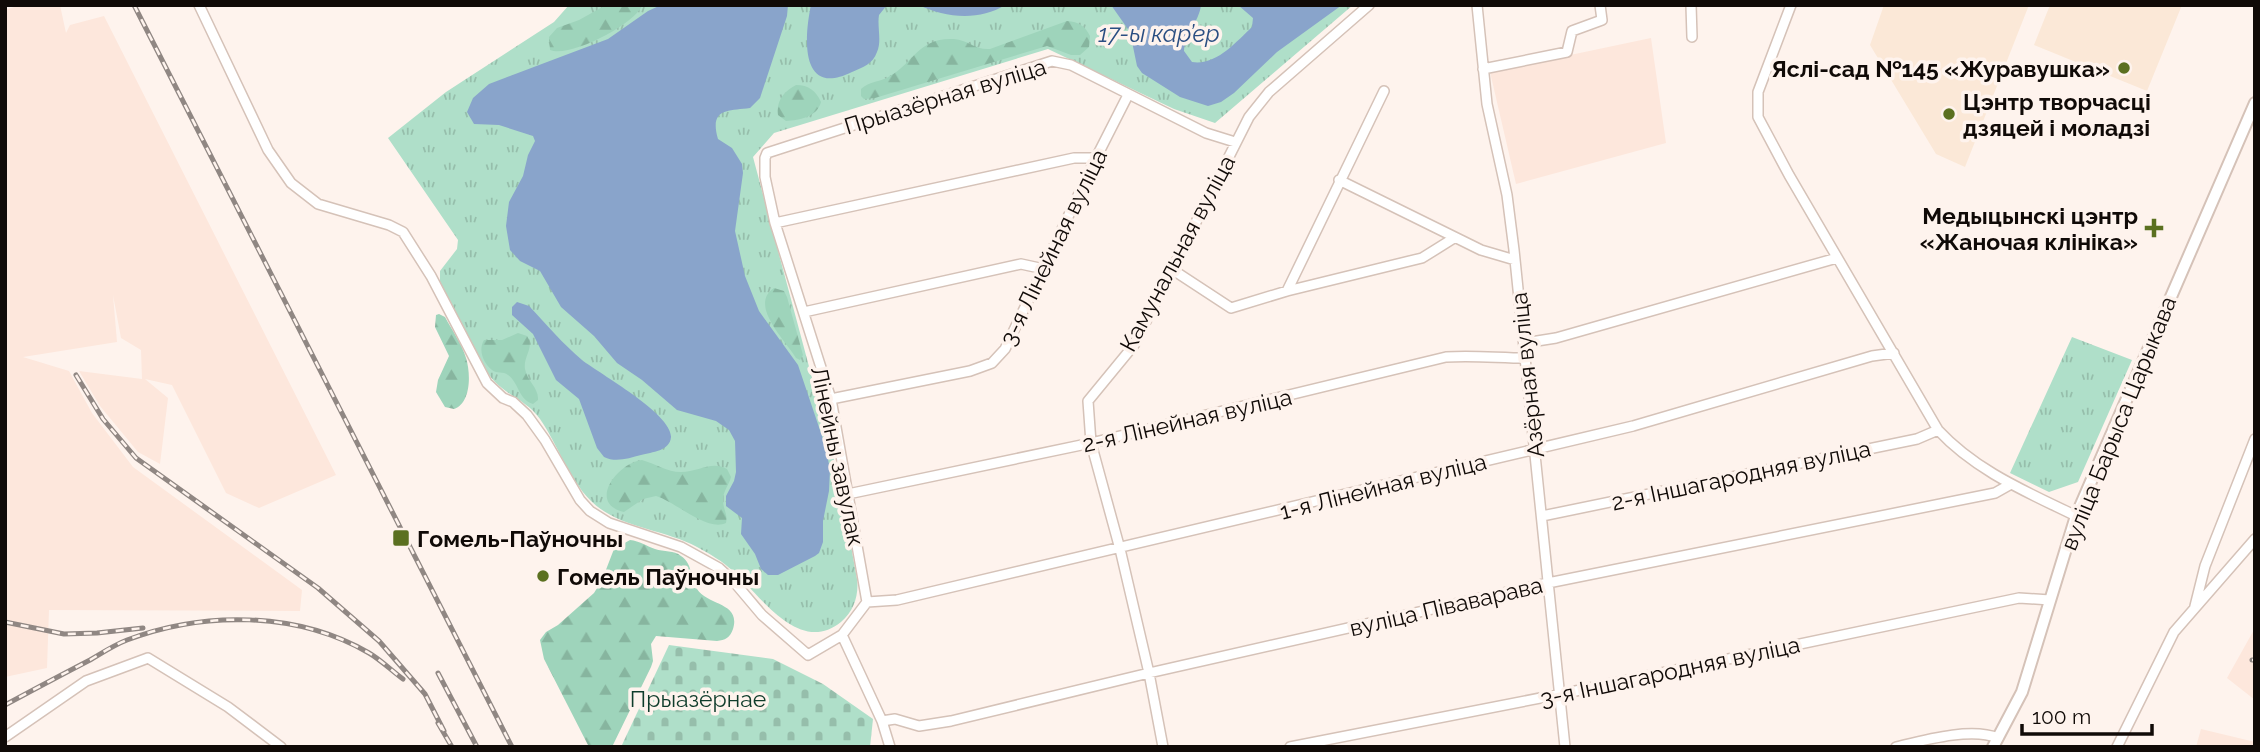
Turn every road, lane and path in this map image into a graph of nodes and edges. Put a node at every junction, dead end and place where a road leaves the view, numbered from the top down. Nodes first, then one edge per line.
1 (199, 5) edge
2 (1369, 5) edge
3 (1477, 5) edge
4 (1600, 5) edge
5 (1691, 5) edge
6 (1791, 5) edge
7 (1692, 37) dead end
8 (1483, 69) junction
9 (1384, 91) dead end
10 (1128, 95) junction
11 (2255, 103) edge
12 (1236, 142) junction
13 (767, 153) joint
14 (1096, 158) junction
15 (1339, 180) junction
16 (775, 223) junction
17 (1454, 238) junction
18 (1837, 258) junction
19 (1515, 260) junction
20 (1044, 269) junction
21 (1173, 270) junction
22 (1287, 291) junction
23 (804, 312) junction
24 (1524, 343) junction
25 (1894, 353) junction
26 (1526, 358) junction
27 (831, 400) junction
28 (1938, 430) junction
29 (2255, 439) edge
30 (1091, 443) junction
31 (1535, 449) junction
32 (2011, 484) junction
33 (848, 494) junction
34 (1542, 516) junction
35 (2076, 516) junction
36 (2255, 539) edge
37 (1120, 549) junction
38 (1549, 583) junction
39 (2050, 600) junction
40 (867, 603) junction
41 (2194, 608) junction
42 (842, 635) junction
43 (1149, 673) junction
44 (1559, 694) junction
45 (882, 721) junction
46 (5, 737) edge
47 (1996, 742) edge
48 (281, 747) edge
49 (890, 747) edge
50 (1163, 747) edge
51 (1290, 747) edge
52 (1565, 747) edge
53 (1896, 747) edge
54 (2117, 747) edge

1 - 42 street
2 - 12 street, Камунальная вуліца
3 - 8 street, Азёрная вуліца
4 - 8 street
5 - 7 street
6 - 18 street
8 - 19 street, Азёрная вуліца
9 - 15 street
10 - 12 street, Прыазёрная вуліца
10 - 13 street, Прыазёрная вуліца
10 - 14 street, 3-я Лінейная вуліца
11 - 35 main road, вуліца Барыса Царыкава
12 - 21 street, Камунальная вуліца
13 - 16 street, Лінейны завулак
14 - 16 street
14 - 20 street, 3-я Лінейная вуліца
15 - 17 street
15 - 22 street
16 - 23 street, Лінейны завулак
17 - 19 street
17 - 22 street
18 - 24 street
18 - 25 street
19 - 24 street, Азёрная вуліца
20 - 23 street
20 - 27 street, 3-я Лінейная вуліца
21 - 22 street
21 - 30 street, Камунальная вуліца
23 - 27 street, Лінейны завулак
24 - 26 street, Азёрная вуліца
25 - 28 street
25 - 31 street, 1-я Лінейная вуліца
26 - 30 street, 2-я Лінейная вуліца
26 - 31 street, Азёрная вуліца
27 - 33 street, Лінейны завулак
28 - 32 street
28 - 34 street, 2-я Іншагародняя вуліца
29 - 41 street
30 - 33 street, 2-я Лінейная вуліца
30 - 37 street, Камунальная вуліца
31 - 34 street, Азёрная вуліца
31 - 37 street, 1-я Лінейная вуліца
32 - 35 street
32 - 38 street, вуліца Піваварава
33 - 40 street, Лінейны завулак
34 - 38 street, Азёрная вуліца
35 - 39 main road, вуліца Барыса Царыкава
36 - 41 street
37 - 40 street, 1-я Лінейная вуліца
37 - 43 street, Камунальная вуліца
38 - 43 street, вуліца Піваварава
38 - 44 street, Азёрная вуліца
39 - 44 street, 3-я Іншагародняя вуліца
39 - 47 main road, вуліца Барыса Царыкава
40 - 42 street
41 - 54 street
42 - 45 street
43 - 45 street, вуліца Піваварава
43 - 50 street, Камунальная вуліца
44 - 51 street, 3-я Іншагародняя вуліца
44 - 52 street, Азёрная вуліца
45 - 49 street
46 - 48 street
47 - 53 street

